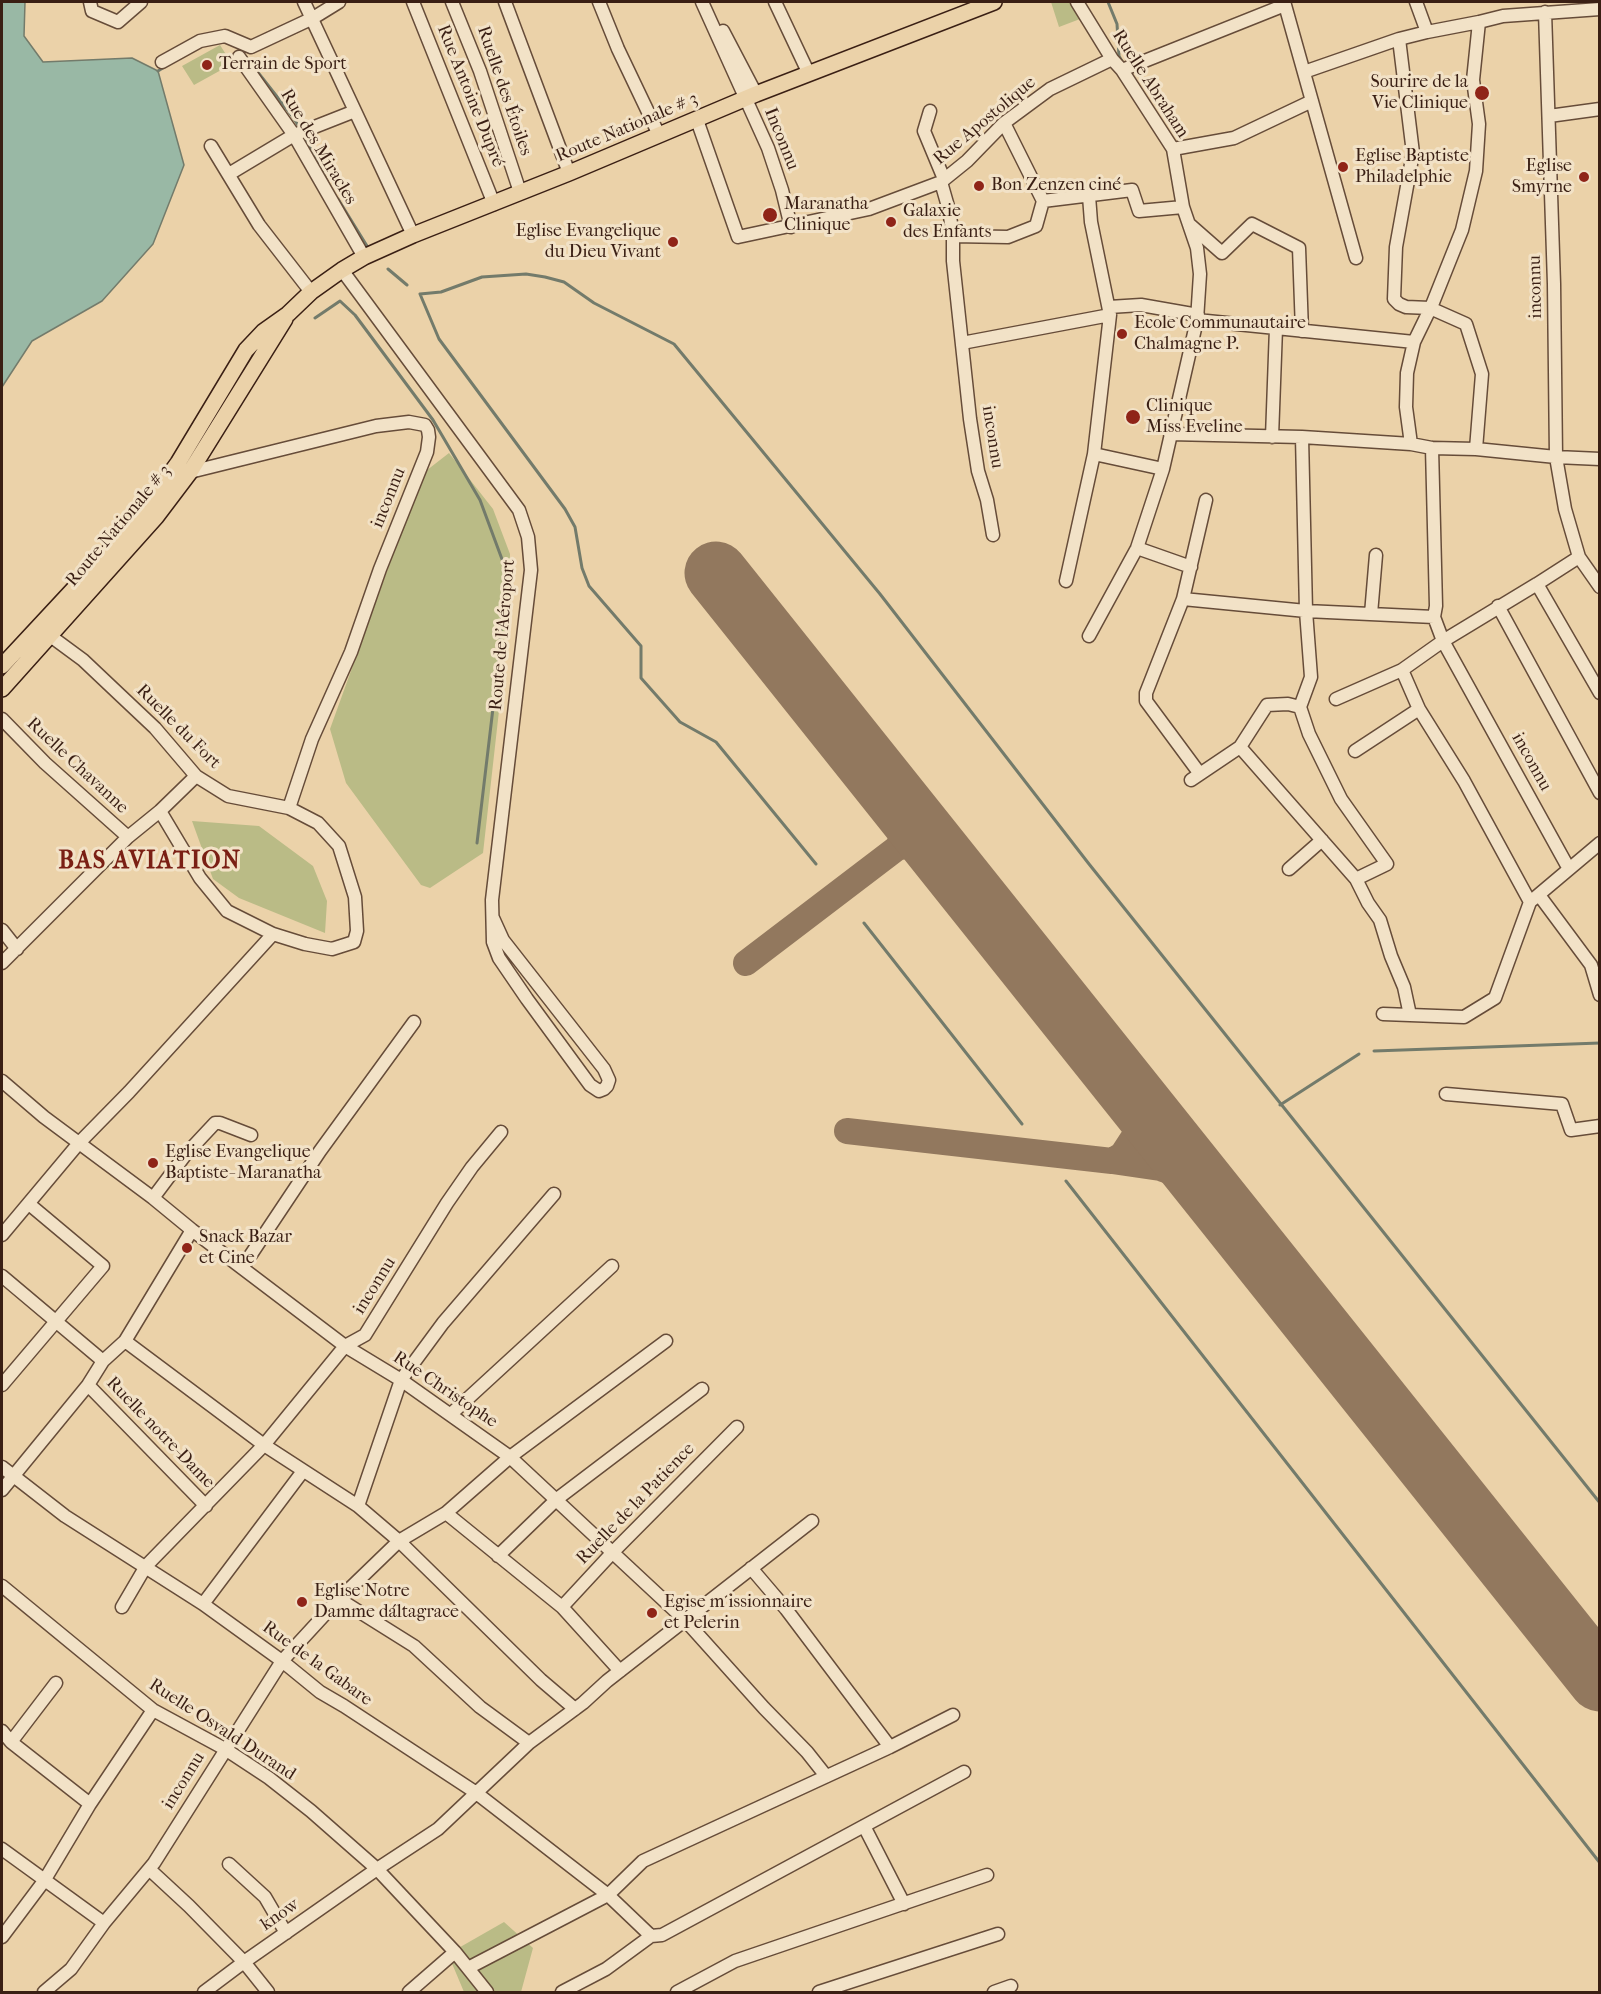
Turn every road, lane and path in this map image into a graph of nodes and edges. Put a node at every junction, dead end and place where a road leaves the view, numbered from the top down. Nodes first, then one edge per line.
1 (90, 2) edge
2 (141, 2) edge
3 (304, 2) edge
4 (339, 2) edge
5 (413, 2) edge
6 (452, 2) edge
7 (505, 2) edge
8 (599, 2) edge
9 (702, 2) edge
10 (710, 2) edge
11 (775, 2) edge
12 (994, 2) edge
13 (1077, 2) edge
14 (1416, 2) edge
15 (1599, 9) edge
16 (1545, 12) junction
17 (314, 18) junction
18 (1479, 22) junction
19 (1427, 32) junction
20 (1399, 39) junction
21 (239, 57) dead end
22 (1112, 59) junction
23 (162, 62) dead end
24 (1125, 69) junction
25 (1304, 72) junction
26 (809, 74) junction
27 (751, 97) junction
28 (1312, 100) junction
29 (1599, 109) edge
30 (355, 111) junction
31 (930, 111) dead end
32 (1549, 116) junction
33 (697, 120) junction
34 (1004, 123) junction
35 (299, 134) junction
36 (659, 135) junction
37 (211, 146) dead end
38 (1173, 149) junction
39 (569, 173) junction
40 (229, 174) junction
41 (942, 181) junction
42 (520, 192) junction
43 (1089, 196) junction
44 (1043, 201) junction
45 (494, 204) junction
46 (1183, 207) junction
47 (1190, 224) junction
48 (790, 227) junction
49 (413, 235) junction
50 (953, 236) junction
51 (364, 257) junction
52 (1356, 258) dead end
53 (342, 270) junction
54 (311, 292) junction
55 (1430, 308) junction
56 (1110, 311) junction
57 (288, 314) junction
58 (1198, 318) junction
59 (1276, 328) junction
60 (1302, 331) junction
61 (1414, 342) junction
62 (962, 343) junction
63 (1170, 434) junction
64 (1272, 437) junction
65 (1302, 437) junction
66 (1411, 444) junction
67 (1432, 448) junction
68 (1476, 449) junction
69 (1094, 454) junction
70 (1556, 458) junction
71 (1599, 459) edge
72 (1163, 469) junction
73 (190, 472) junction
74 (1206, 500) dead end
75 (993, 535) dead end
76 (1137, 549) junction
77 (1376, 555) dead end
78 (1579, 557) junction
79 (1191, 567) junction
80 (1066, 581) dead end
81 (1538, 584) junction
82 (1599, 587) edge
83 (1183, 599) junction
84 (1498, 606) junction
85 (1306, 611) junction
86 (1371, 614) junction
87 (1434, 617) junction
88 (44, 632) junction
89 (1089, 636) dead end
90 (1443, 641) junction
91 (2, 666) edge
92 (1402, 670) junction
93 (2, 689) edge
94 (1599, 693) edge
95 (1336, 699) dead end
96 (1300, 707) junction
97 (1419, 710) junction
98 (2, 719) edge
99 (1240, 747) junction
100 (1355, 751) dead end
101 (196, 776) junction
102 (1599, 793) edge
103 (289, 808) junction
104 (160, 811) junction
105 (128, 837) junction
106 (1322, 840) junction
107 (1599, 843) edge
108 (1288, 869) dead end
109 (1569, 869) junction
110 (1356, 879) junction
111 (1535, 898) junction
112 (493, 918) junction
113 (2, 930) edge
114 (273, 934) junction
115 (17, 949) junction
116 (2, 963) edge
117 (1595, 963) edge
118 (1599, 995) edge
119 (1383, 1014) dead end
120 (1410, 1015) junction
121 (414, 1022) dead end
122 (2, 1081) edge
123 (1446, 1094) dead end
124 (1599, 1126) edge
125 (501, 1132) dead end
126 (251, 1135) dead end
127 (79, 1143) junction
128 (554, 1194) dead end
129 (153, 1198) junction
130 (29, 1204) junction
131 (192, 1230) junction
132 (2, 1235) edge
133 (612, 1266) dead end
134 (242, 1268) junction
135 (2, 1276) edge
136 (57, 1321) junction
137 (125, 1341) junction
138 (666, 1341) dead end
139 (345, 1346) junction
140 (103, 1361) junction
141 (401, 1380) junction
142 (2, 1385) edge
143 (88, 1385) junction
144 (702, 1389) dead end
145 (451, 1414) junction
146 (737, 1427) dead end
147 (264, 1445) junction
148 (510, 1457) junction
149 (2, 1467) edge
150 (303, 1471) junction
151 (14, 1475) junction
152 (2, 1490) edge
153 (557, 1500) junction
154 (206, 1506) junction
155 (358, 1506) junction
156 (446, 1513) junction
157 (812, 1521) dead end
158 (399, 1541) junction
159 (612, 1553) junction
160 (498, 1556) junction
161 (146, 1566) junction
162 (751, 1568) junction
163 (2, 1586) edge
164 (339, 1599) junction
165 (203, 1604) junction
166 (122, 1607) dead end
167 (562, 1607) junction
168 (685, 1620) junction
169 (282, 1661) junction
170 (620, 1671) junction
171 (56, 1683) dead end
172 (579, 1706) junction
173 (153, 1710) junction
174 (953, 1715) dead end
175 (2, 1731) edge
176 (11, 1742) junction
177 (529, 1743) junction
178 (890, 1747) junction
179 (225, 1749) junction
180 (964, 1772) dead end
181 (826, 1776) junction
182 (475, 1792) junction
183 (90, 1804) junction
184 (864, 1826) junction
185 (2, 1849) edge
186 (229, 1864) dead end
187 (149, 1869) junction
188 (377, 1869) junction
189 (987, 1875) dead end
190 (44, 1881) junction
191 (608, 1895) junction
192 (904, 1904) junction
193 (104, 1923) junction
194 (286, 1933) junction
195 (998, 1934) dead end
196 (651, 1936) junction
197 (2, 1937) edge
198 (454, 1952) junction
199 (244, 1962) junction
200 (468, 1968) junction
201 (1011, 1986) dead end
202 (44, 1992) edge
203 (204, 1992) edge
204 (268, 1992) edge
205 (409, 1992) edge
206 (487, 1992) edge
207 (562, 1992) edge
208 (677, 1992) edge
209 (819, 1992) edge
210 (994, 1992) edge

1 - 2 street
3 - 17 street
4 - 17 street
5 - 45 street, Rue Antoine Dupré
6 - 42 street, Ruelle des Étoiles
7 - 39 street
8 - 36 street
9 - 27 street, inconnu
10 - 27 street, inconnu
11 - 26 street
12 - 26 main road, Route Nationale # 3
13 - 22 street, Ruelle Abraham
14 - 19 street
15 - 16 street
16 - 18 street
16 - 32 street, inconnu
17 - 23 street
17 - 30 street
18 - 19 street
18 - 55 street
19 - 20 street
20 - 25 street
20 - 55 street
21 - 35 street, Rue des Miracles
22 - 24 street, Ruelle Abraham
22 - 34 street, Rue Apostolique
24 - 25 street
24 - 38 street, Ruelle Abraham
25 - 28 street
26 - 27 main road, Route Nationale # 3
27 - 33 main road, Route Nationale # 3
27 - 48 street, Inconnu
28 - 38 street
28 - 52 street
29 - 32 street
30 - 35 street
30 - 49 street
31 - 41 street
32 - 70 street, inconnu
33 - 36 main road, Route Nationale # 3
33 - 48 street, Rue Apostolique
34 - 41 street, Rue Apostolique
34 - 44 street
35 - 40 street
35 - 51 street, Rue des Miracles
36 - 39 main road, Route Nationale # 3
37 - 40 street
38 - 46 street, Ruelle Abraham
39 - 42 main road, Route Nationale # 3
40 - 54 street
41 - 48 street, Rue Apostolique
41 - 50 street, inconnu
42 - 45 main road, Route Nationale # 3
43 - 44 street
43 - 46 street
43 - 56 street
44 - 50 street
45 - 49 main road, Route Nationale # 3
46 - 47 street, Ruelle Abraham
47 - 58 street, Ruelle Abraham
47 - 60 street
49 - 51 main road, Route Nationale # 3
50 - 62 street, inconnu
51 - 53 main road, Route Nationale # 3
53 - 54 main road, Route Nationale # 3
53 - 112 street, Route de l'Aéroport
54 - 57 main road, Route Nationale # 3
55 - 61 street
55 - 68 street
56 - 58 street
56 - 62 street
56 - 69 street
57 - 73 main road, Route Nationale # 3
57 - 88 main road, Route Nationale # 3
58 - 59 street
58 - 63 street, Ruelle Abraham
59 - 60 street
59 - 64 street
60 - 61 street
61 - 66 street
62 - 75 street, inconnu
63 - 64 street
63 - 72 street, Ruelle Abraham
64 - 65 street
65 - 66 street
65 - 85 street
66 - 67 street
67 - 68 street
67 - 87 street, inconnu
68 - 70 street
69 - 72 street
69 - 80 street
70 - 71 street
70 - 78 street, inconnu
72 - 76 street, Ruelle Abraham
73 - 88 main road, Route Nationale # 3
73 - 103 street, inconnu
74 - 79 street
76 - 79 street
76 - 89 street, Ruelle Abraham
77 - 86 street
78 - 81 street
78 - 82 street, inconnu
79 - 83 street
81 - 84 street
81 - 94 street
83 - 85 street
83 - 99 street
84 - 90 street
84 - 102 street
85 - 86 street
85 - 96 street
86 - 87 street
87 - 90 street, inconnu
88 - 91 main road, Route Nationale # 3
88 - 93 main road, Route Nationale # 3
88 - 101 street, Ruelle du Fort
90 - 92 street
90 - 109 street, inconnu
92 - 95 street
92 - 97 street
96 - 99 street
96 - 110 street
97 - 100 street
97 - 111 street
98 - 105 street, Ruelle Chavanne
99 - 106 street
101 - 103 street, Ruelle du Fort
101 - 104 street
103 - 114 street, Ruelle du Fort
104 - 105 street
104 - 114 street, Ruelle du Fort
105 - 115 street
106 - 108 street
106 - 110 street
107 - 109 street
109 - 111 street
110 - 120 street
111 - 117 street
111 - 120 street
112 - 112 street, Route de l'Aéroport
113 - 115 street
114 - 127 street
115 - 116 street
117 - 118 street
119 - 120 street
121 - 134 street
122 - 127 street, Rue Christophe
123 - 124 street
125 - 139 street, inconnu
126 - 129 street
127 - 129 street, Rue Christophe
127 - 130 street
128 - 141 street
129 - 131 street, Rue Christophe
130 - 132 street
130 - 136 street
131 - 134 street, Rue Christophe
131 - 137 street
133 - 145 street
134 - 139 street, Rue Christophe
135 - 136 street, Ruelle notre-Dame
136 - 140 street, Ruelle notre-Dame
136 - 142 street
137 - 140 street
137 - 147 street
138 - 148 street, inconnu
139 - 141 street, Rue Christophe
139 - 147 street, inconnu
140 - 143 street
141 - 145 street, Rue Christophe
141 - 155 street
143 - 151 street
143 - 154 street, Ruelle notre-Dame
144 - 153 street
145 - 148 street, Rue Christophe
146 - 159 street, Ruelle de la Patience
147 - 150 street
147 - 154 street, inconnu
148 - 153 street, Rue Christophe
148 - 156 street, inconnu
149 - 151 street, Rue de la Gabare
150 - 155 street
150 - 165 street
151 - 152 street
151 - 161 street, Rue de la Gabare
153 - 159 street, Rue Christophe
153 - 160 street
154 - 161 street, inconnu
155 - 158 street
156 - 158 street, inconnu
156 - 160 street
157 - 162 street
158 - 164 street, inconnu
158 - 172 street
159 - 167 street, Ruelle de la Patience
159 - 168 street, Rue Christophe
160 - 167 street
161 - 165 street, Rue de la Gabare
161 - 166 street, inconnu
162 - 168 street
162 - 178 street
163 - 173 street, Ruelle Osvald Durand
164 - 169 street, inconnu
164 - 177 street
165 - 169 street, Rue de la Gabare
167 - 170 street
168 - 170 street
168 - 181 street, Rue Christophe
169 - 179 street, inconnu
169 - 182 street, Rue de la Gabare
170 - 172 street
171 - 176 street
172 - 177 street
173 - 179 street, Ruelle Osvald Durand
173 - 183 street
174 - 178 street
175 - 176 street
176 - 183 street
177 - 182 street
178 - 181 street
179 - 187 street, inconnu
179 - 188 street, Ruelle Osvald Durand
180 - 184 street
181 - 191 street
182 - 188 street
182 - 191 street, Rue de la Gabare
183 - 190 street
184 - 192 street
184 - 196 street
185 - 190 street
186 - 194 street
187 - 193 street, inconnu
187 - 199 street
188 - 194 street, know
188 - 198 street, Ruelle Osvald Durand
189 - 192 street
190 - 193 street
190 - 197 street
191 - 196 street, Rue de la Gabare
191 - 200 street
192 - 208 street
193 - 202 street, inconnu
194 - 199 street, know
195 - 209 street
196 - 207 street
198 - 200 street, Ruelle Osvald Durand
198 - 205 street
199 - 203 street, know
199 - 204 street
200 - 206 street, Ruelle Osvald Durand
201 - 210 street

